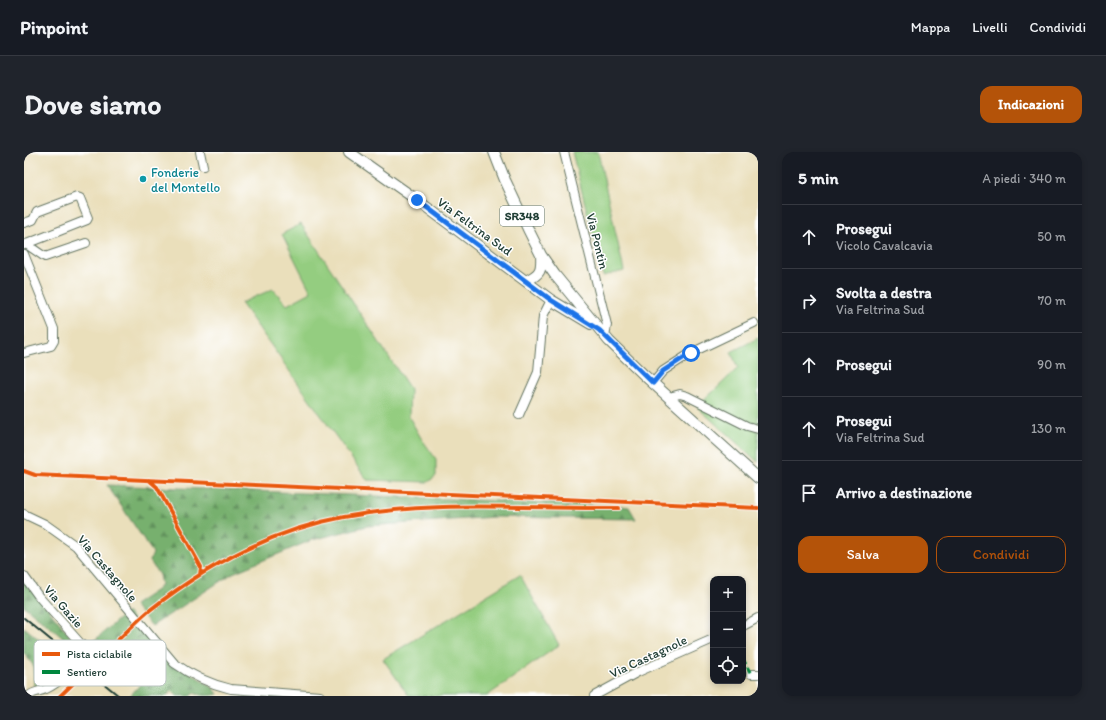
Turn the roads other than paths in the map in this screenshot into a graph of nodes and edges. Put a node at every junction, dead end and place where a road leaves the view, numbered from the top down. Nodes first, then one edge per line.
1 (200, 152) edge
2 (349, 152) edge
3 (494, 152) edge
4 (498, 152) edge
5 (564, 152) edge
6 (203, 166) dead end
7 (504, 176) junction
8 (24, 223) edge
9 (86, 243) dead end
10 (25, 245) edge
11 (541, 255) junction
12 (25, 258) edge
13 (526, 281) junction
14 (551, 300) junction
15 (754, 323) dead end
16 (602, 333) junction
17 (24, 353) edge
18 (653, 383) junction
19 (669, 397) junction
20 (519, 415) dead end
21 (758, 429) edge
22 (758, 478) edge
23 (24, 514) edge
24 (24, 576) edge
25 (758, 618) edge
26 (746, 624) edge
27 (78, 640) edge
28 (154, 640) edge
29 (710, 640) edge
30 (166, 654) edge
31 (50, 686) edge
32 (29, 696) edge
33 (320, 696) edge
34 (594, 696) edge

1 - 6 street
2 - 13 main road, Via Feltrina Sud
3 - 7 main road, SR348
4 - 7 main road
5 - 16 street, Via Pontin
7 - 11 main road, SR348
8 - 10 street
9 - 10 street
11 - 13 main road
11 - 16 main road, SR348
12 - 17 street
13 - 14 main road, Via Feltrina Sud
14 - 16 main road, Via Feltrina Sud
14 - 20 street
15 - 18 street
16 - 18 main road, SR348
18 - 19 main road
19 - 21 street
19 - 22 main road
23 - 28 street, Via Castagnole
24 - 27 street, Via Gazie
25 - 26 street
29 - 34 street, Via Castagnole
30 - 33 street, Via Castagnole
31 - 32 street, Via Gazie

